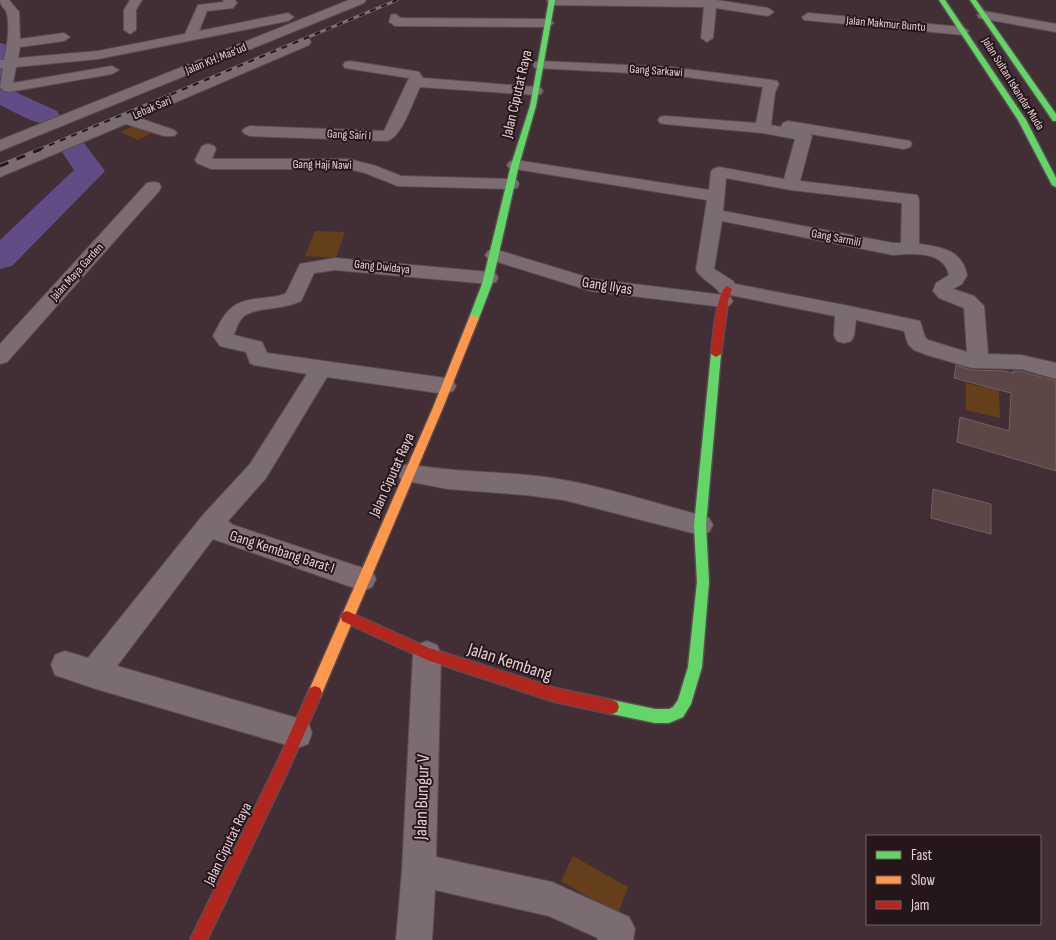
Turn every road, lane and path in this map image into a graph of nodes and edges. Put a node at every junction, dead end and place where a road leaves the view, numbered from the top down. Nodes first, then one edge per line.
1 (3, 0) edge
2 (136, 0) edge
3 (229, 0) edge
4 (360, 0) edge
5 (552, 0) edge
6 (942, 0) edge
7 (973, 0) edge
8 (711, 2) edge
9 (768, 12) dead end
10 (983, 15) junction
11 (288, 17) dead end
12 (808, 17) dead end
13 (395, 18) dead end
14 (413, 21) junction
15 (1016, 22) junction
16 (548, 23) junction
17 (1056, 28) edge
18 (992, 29) junction
19 (130, 30) dead end
20 (386, 31) dead end
21 (963, 31) junction
22 (64, 37) dead end
23 (112, 37) dead end
24 (190, 37) junction
25 (707, 38) dead end
26 (304, 42) dead end
27 (14, 44) junction
28 (112, 53) junction
29 (5, 64) edge
30 (350, 65) dead end
31 (540, 65) junction
32 (112, 70) junction
33 (415, 82) junction
34 (135, 91) junction
35 (536, 91) junction
36 (126, 119) junction
37 (1056, 119) edge
38 (666, 120) dead end
39 (763, 126) junction
40 (250, 130) dead end
41 (169, 133) dead end
42 (2, 143) edge
43 (904, 144) dead end
44 (208, 149) dead end
45 (515, 165) junction
46 (0, 172) edge
47 (511, 184) junction
48 (791, 185) junction
49 (1056, 185) edge
50 (153, 186) dead end
51 (716, 205) junction
52 (910, 248) junction
53 (494, 255) junction
54 (489, 278) junction
55 (725, 295) junction
56 (844, 311) junction
57 (844, 336) dead end
58 (0, 357) edge
59 (978, 362) junction
60 (320, 370) junction
61 (1056, 371) edge
62 (445, 386) junction
63 (409, 473) junction
64 (212, 522) junction
65 (700, 525) junction
66 (363, 578) junction
67 (347, 617) junction
68 (427, 654) junction
69 (65, 665) dead end
70 (93, 674) junction
71 (297, 733) junction
72 (419, 870) junction
73 (198, 940) edge
74 (414, 940) edge
75 (616, 940) edge

1 - 27 street
2 - 19 street
3 - 24 street
4 - 34 street, Jalan KH. Mas'ud
5 - 8 street
5 - 16 main road, Jalan Ciputat Raya
6 - 21 main road, Jalan Sultan Iskandar Muda
7 - 10 main road, Jalan Sultan Iskandar Muda
8 - 9 street
8 - 25 street
10 - 15 street
10 - 18 main road, Jalan Sultan Iskandar Muda
11 - 24 street
12 - 21 street, Jalan Makmur Buntu
13 - 14 street
14 - 16 street
14 - 20 street
15 - 17 street
15 - 18 street
16 - 31 main road, Jalan Ciputat Raya
18 - 37 main road, Jalan Sultan Iskandar Muda
21 - 49 main road, Jalan Sultan Iskandar Muda
22 - 27 street
23 - 28 street
24 - 28 street
26 - 36 street, Lebak Sari
27 - 29 street
28 - 29 street
28 - 32 street
29 - 32 street
30 - 33 street
31 - 35 main road, Jalan Ciputat Raya
31 - 39 street, Gang Sarkawi
32 - 34 street
33 - 35 street
33 - 40 street, Gang Sairi I
34 - 42 street, Jalan KH. Mas'ud
35 - 45 main road, Jalan Ciputat Raya
36 - 41 street
36 - 46 street, Lebak Sari
38 - 39 street
39 - 43 street
39 - 48 street
44 - 47 street, Gang Haji Nawi
45 - 47 main road, Jalan Ciputat Raya
45 - 51 street, Gang Sarmili
47 - 53 main road, Jalan Ciputat Raya
48 - 51 street
48 - 52 street
50 - 58 street, Jalan Maya Garden
51 - 52 street, Gang Sarmili
51 - 55 street
52 - 59 street, Gang Sarmili
53 - 54 main road, Jalan Ciputat Raya
53 - 55 street, Gang Ilyas
54 - 60 street, Gang Dwidaya
54 - 62 main road, Jalan Ciputat Raya
55 - 56 street, Gang Ilyas
55 - 65 main road
56 - 57 street
56 - 59 street, Gang Ilyas
59 - 61 street
60 - 62 street
60 - 64 street, Gang Kembang Barat I
62 - 63 main road, Jalan Ciputat Raya
63 - 65 street
63 - 66 main road, Jalan Ciputat Raya
64 - 66 street, Gang Kembang Barat I
64 - 70 street
65 - 68 main road, Jalan Kembang
66 - 67 main road, Jalan Ciputat Raya
67 - 68 main road, Jalan Kembang
67 - 71 main road, Jalan Ciputat Raya
68 - 72 street, Jalan Bungur V
69 - 70 street
70 - 71 street
71 - 73 main road, Jalan Ciputat Raya
72 - 74 street, Jalan Bungur V
72 - 75 street

